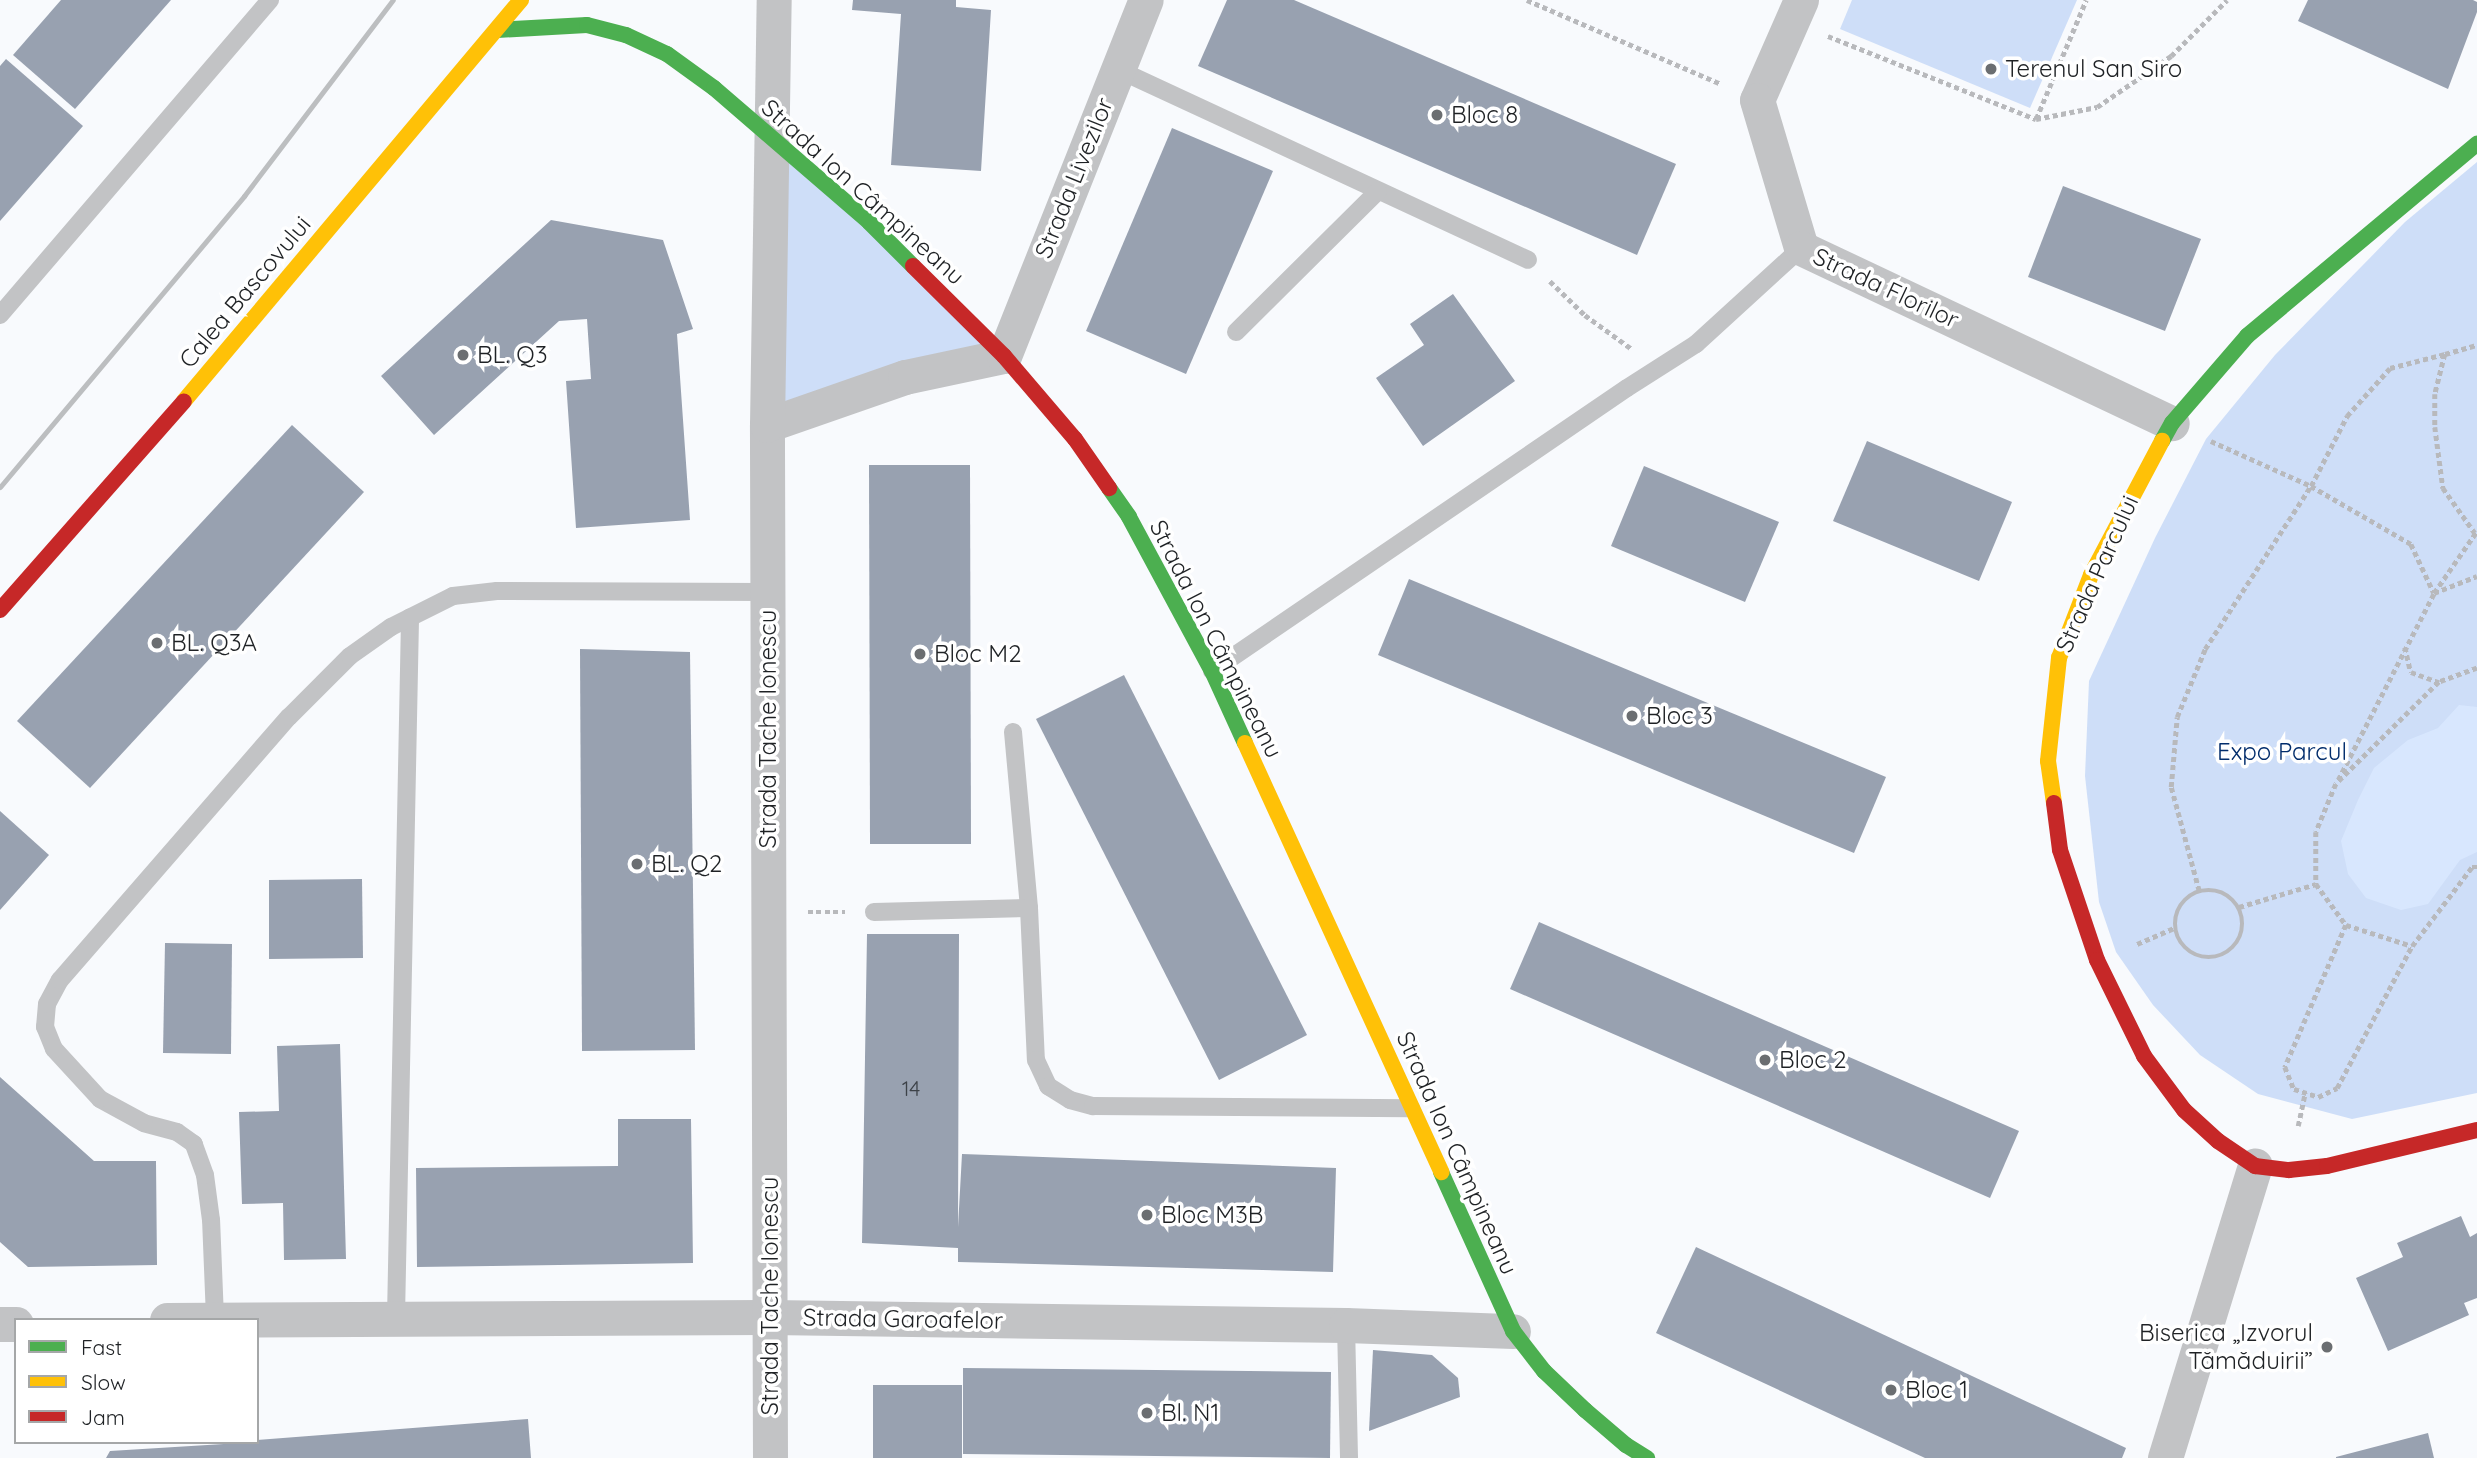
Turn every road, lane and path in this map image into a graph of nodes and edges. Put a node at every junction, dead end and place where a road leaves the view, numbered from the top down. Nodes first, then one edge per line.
1 (270, 0) edge
2 (521, 0) edge
3 (774, 0) edge
4 (1146, 0) edge
5 (1527, 0) edge
6 (2086, 0) edge
7 (2227, 0) edge
8 (1796, 11) edge
9 (497, 30) junction
10 (1117, 69) junction
11 (1757, 100) junction
12 (2036, 119) junction
13 (772, 138) junction
14 (2477, 144) edge
15 (1378, 191) junction
16 (1801, 248) junction
17 (1528, 260) joint
18 (0, 315) edge
19 (1236, 332) dead end
20 (2477, 345) edge
21 (2445, 354) junction
22 (1003, 356) junction
23 (1659, 368) junction
24 (2172, 423) junction
25 (767, 425) junction
26 (2311, 486) junction
27 (2476, 532) edge
28 (2477, 576) edge
29 (767, 592) junction
30 (2434, 593) junction
31 (0, 610) edge
32 (410, 617) junction
33 (2404, 646) junction
34 (2477, 669) edge
35 (1212, 671) junction
36 (2438, 682) junction
37 (1013, 732) dead end
38 (2336, 784) junction
39 (2477, 867) edge
40 (2316, 884) junction
41 (2199, 891) junction
42 (2239, 907) junction
43 (1029, 908) junction
44 (769, 911) junction
45 (874, 912) joint
46 (2346, 925) junction
47 (2412, 946) junction
48 (1411, 1108) junction
49 (2477, 1130) edge
50 (2255, 1166) junction
51 (396, 1317) junction
52 (770, 1317) junction
53 (215, 1318) edge
54 (1346, 1325) junction
55 (1513, 1331) junction
56 (770, 1458) edge
57 (1349, 1458) edge
58 (1647, 1458) edge
59 (2165, 1458) edge

1 - 18 lane
2 - 9 street, Calea Bascovului
3 - 13 street, Strada Tache Ionescu
4 - 10 street, Strada Livezilor
5 - 11 path
6 - 12 path
7 - 12 path
8 - 11 street
8 - 12 path
9 - 13 street, Strada Ion Câmpineanu
9 - 31 street, Calea Bascovului
10 - 15 lane
10 - 22 street, Strada Livezilor
11 - 16 street, Strada Florilor
13 - 22 street, Strada Ion Câmpineanu
13 - 25 street, Strada Tache Ionescu
14 - 24 street, Strada Parcului
15 - 17 lane
15 - 19 lane
16 - 23 lane
16 - 24 street, Strada Florilor
17 - 23 path
20 - 21 path
21 - 26 path
21 - 27 path
22 - 25 street
22 - 35 street, Strada Ion Câmpineanu
23 - 35 lane
24 - 26 path
24 - 50 street, Strada Parcului
25 - 29 street, Strada Tache Ionescu
26 - 30 path
26 - 41 path
27 - 30 path
28 - 30 path
29 - 32 lane
29 - 44 street, Strada Tache Ionescu
30 - 33 path
32 - 51 lane
32 - 53 lane
33 - 36 path
33 - 38 path
34 - 36 path
35 - 48 street, Strada Ion Câmpineanu
36 - 38 path
37 - 43 lane
38 - 40 path
39 - 47 path
40 - 42 path
40 - 46 path
41 - 42 path
41 - 42 path
43 - 45 lane
43 - 48 lane
44 - 45 path
44 - 52 street, Strada Tache Ionescu
46 - 47 path
46 - 47 path
48 - 55 street, Strada Ion Câmpineanu
49 - 50 street, Strada Parcului
50 - 59 street
51 - 52 street, Strada Garoafelor
51 - 53 street, Strada Garoafelor
52 - 54 street, Strada Garoafelor
52 - 56 street, Strada Tache Ionescu
54 - 55 street, Strada Garoafelor
54 - 57 lane
55 - 58 street, Strada Ion Câmpineanu

